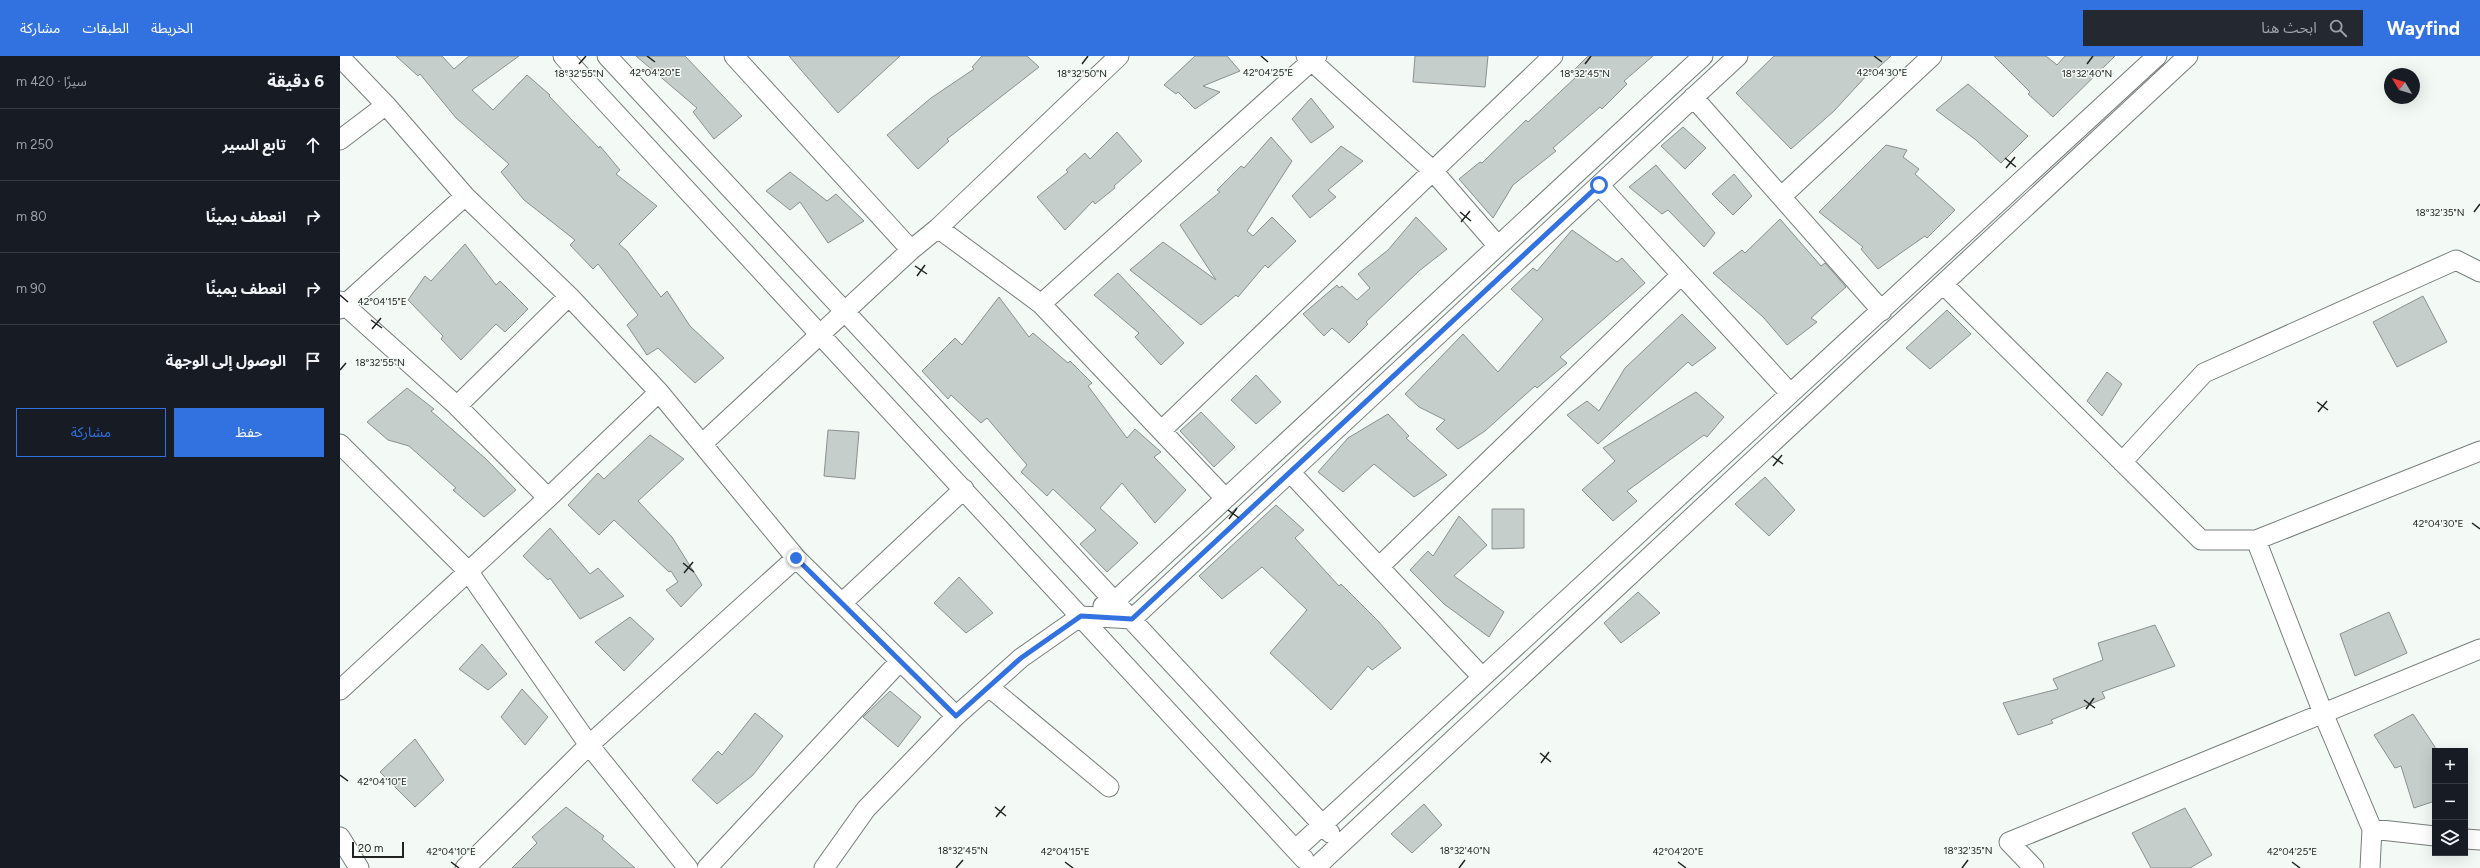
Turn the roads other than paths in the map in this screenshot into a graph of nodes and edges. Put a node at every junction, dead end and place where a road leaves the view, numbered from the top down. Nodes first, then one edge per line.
1 (563, 56) edge
2 (607, 56) edge
3 (734, 56) edge
4 (1552, 56) edge
5 (1703, 56) edge
6 (1738, 56) edge
7 (1932, 56) edge
8 (2157, 56) edge
9 (2188, 56) edge
10 (341, 57) edge
11 (1114, 57) edge
12 (1311, 58) edge
13 (1693, 98) junction
14 (386, 105) junction
15 (340, 140) edge
16 (1432, 170) junction
17 (1599, 185) junction
18 (465, 196) junction
19 (1782, 196) junction
20 (938, 228) junction
21 (1498, 246) junction
22 (910, 250) junction
23 (2480, 272) edge
24 (1681, 275) junction
25 (1943, 284) junction
26 (569, 296) junction
27 (1041, 304) junction
28 (341, 305) edge
29 (1882, 311) junction
30 (845, 312) junction
31 (821, 334) junction
32 (659, 392) junction
33 (1790, 393) junction
34 (457, 406) junction
35 (1162, 430) junction
36 (340, 444) edge
37 (702, 444) junction
38 (2480, 451) edge
39 (2122, 462) junction
40 (1290, 472) junction
41 (964, 489) junction
42 (548, 498) junction
43 (1225, 498) junction
44 (2256, 540) junction
45 (796, 558) junction
46 (1380, 566) junction
47 (468, 571) junction
48 (1115, 601) junction
49 (842, 603) junction
50 (1081, 616) junction
51 (1132, 619) junction
52 (2480, 649) edge
53 (900, 661) junction
54 (1482, 677) junction
55 (989, 687) junction
56 (341, 688) edge
57 (2323, 713) junction
58 (956, 716) junction
59 (589, 745) junction
60 (1109, 787) dead end
61 (1322, 824) junction
62 (2372, 829) junction
63 (2432, 836) edge
64 (340, 837) edge
65 (2468, 839) edge
66 (2480, 840) edge
67 (1340, 844) junction
68 (1304, 862) edge
69 (359, 868) edge
70 (465, 868) edge
71 (688, 868) edge
72 (707, 868) edge
73 (824, 868) edge
74 (2034, 868) edge
75 (2370, 868) edge

1 - 31 street
2 - 30 street
3 - 22 street
4 - 16 street
5 - 21 street
6 - 13 street
7 - 19 street
8 - 29 street
9 - 25 street
10 - 14 street
11 - 20 street
12 - 16 street
12 - 27 street
13 - 17 street
13 - 19 street
14 - 15 street
14 - 18 street
16 - 21 street
16 - 35 street
17 - 24 street
17 - 40 street
18 - 26 street
18 - 28 street
19 - 29 street
20 - 22 street
20 - 27 street
21 - 43 street
22 - 30 street
23 - 39 street
24 - 33 street
24 - 46 street
25 - 39 street
25 - 67 street
26 - 32 street
26 - 34 street
27 - 35 street
28 - 34 street
29 - 33 street
30 - 31 street
30 - 48 street
31 - 37 street
31 - 41 street
32 - 37 street
32 - 42 street
33 - 54 street
34 - 42 street
35 - 43 street
36 - 47 street
37 - 45 street
38 - 44 street
39 - 44 street
40 - 46 street
40 - 51 street
41 - 49 street
41 - 50 street
42 - 47 street
43 - 48 street
44 - 57 street
45 - 49 street
45 - 59 street
46 - 54 street
47 - 56 street
47 - 59 street
48 - 50 street
48 - 51 street
49 - 53 street
50 - 51 street
50 - 55 street
50 - 68 street
51 - 61 street
52 - 57 street
53 - 58 street
53 - 72 street
54 - 61 street
55 - 58 street
55 - 60 street
57 - 62 street
57 - 74 street
58 - 73 street
59 - 70 street
59 - 71 street
61 - 67 street
61 - 68 street
62 - 63 street
62 - 75 street
64 - 69 street
65 - 66 street
67 - 68 street

